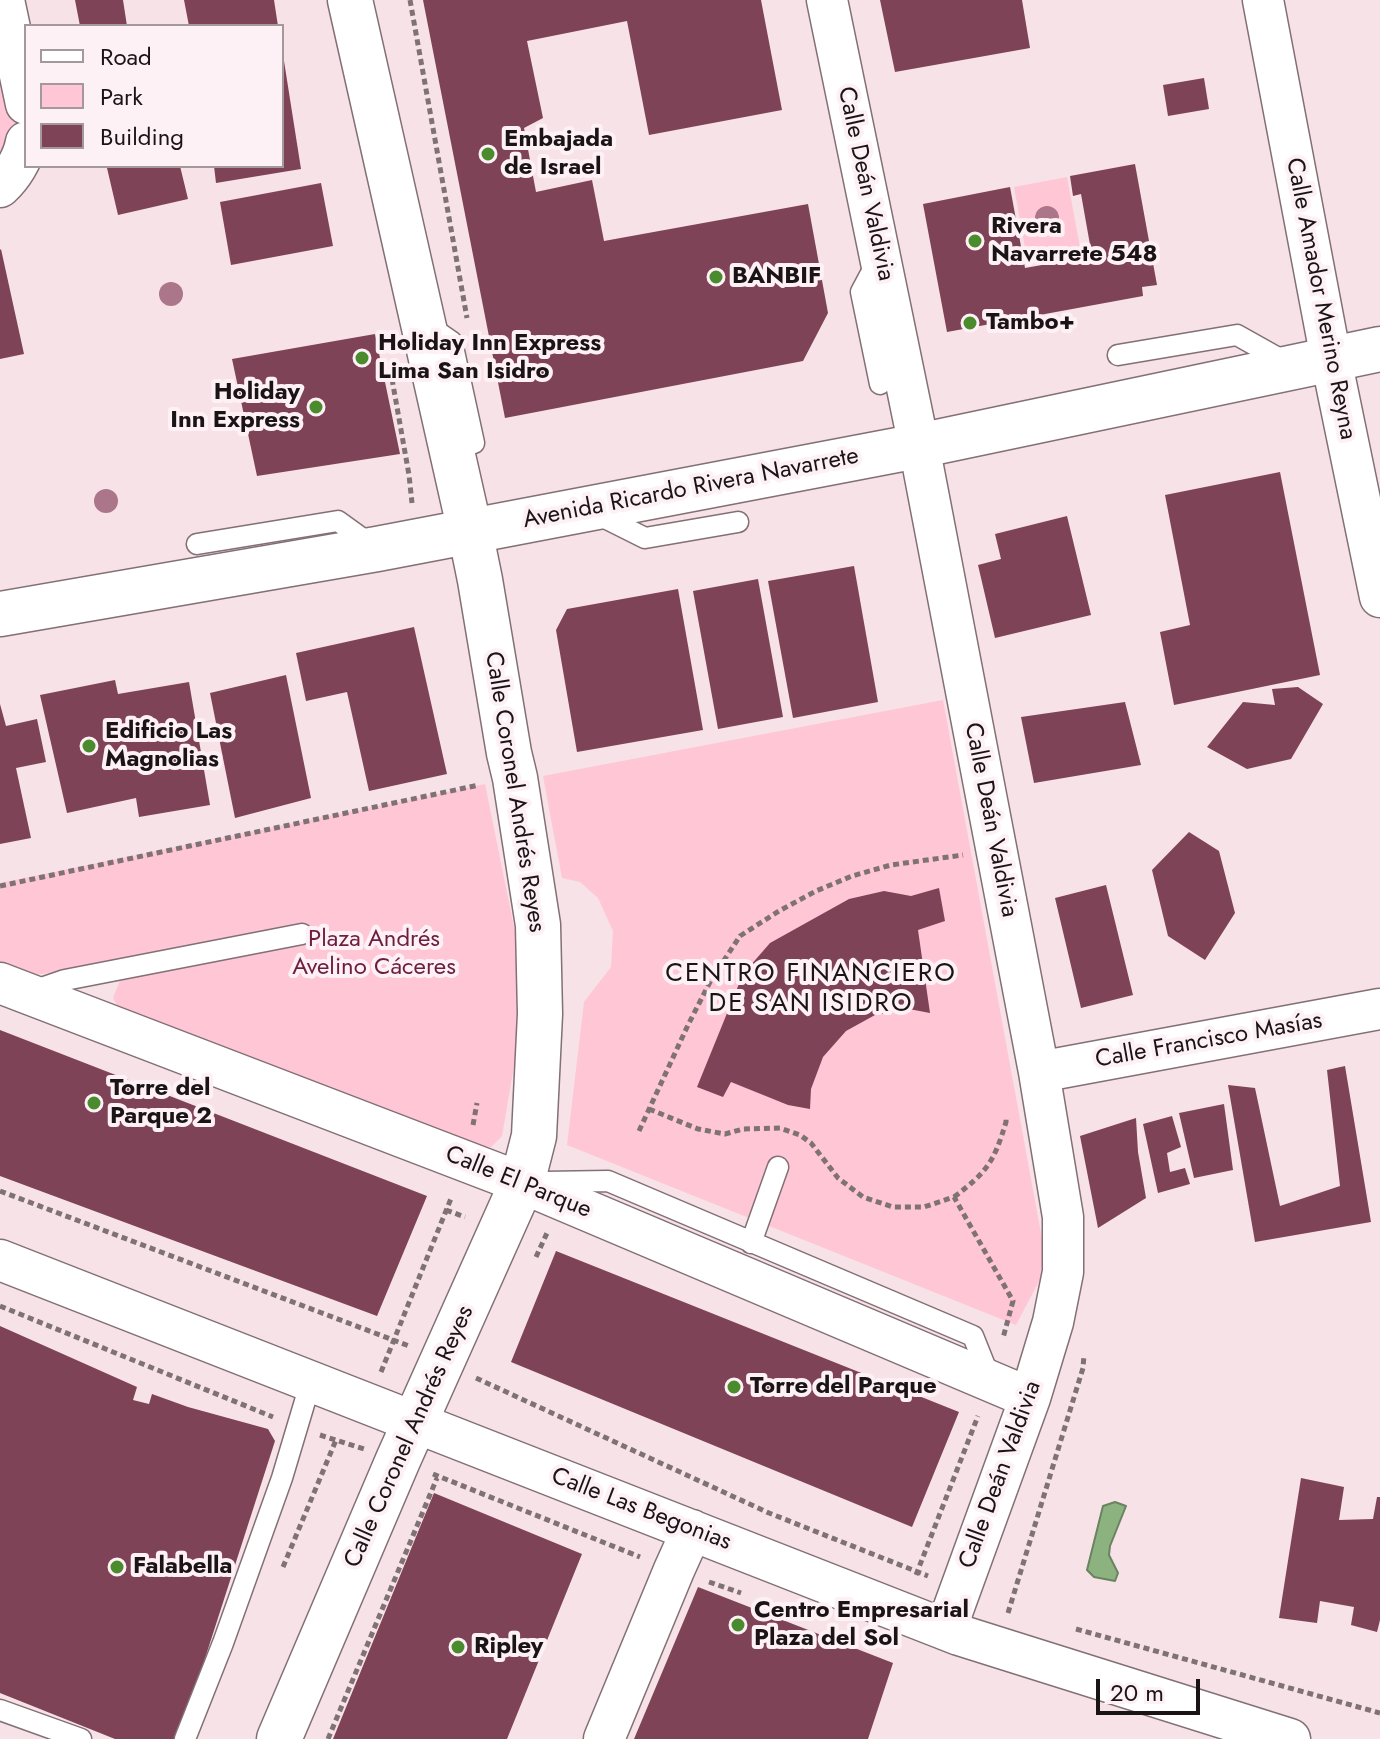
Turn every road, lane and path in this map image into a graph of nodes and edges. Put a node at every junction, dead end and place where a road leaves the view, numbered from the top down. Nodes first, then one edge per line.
1 (4, 0) edge
2 (350, 0) edge
3 (410, 0) edge
4 (827, 0) edge
5 (1263, 0) edge
6 (24, 95) edge
7 (24, 153) edge
8 (0, 187) edge
9 (880, 257) junction
10 (423, 321) junction
11 (470, 333) dead end
12 (1380, 349) edge
13 (1118, 355) dead end
14 (1312, 363) junction
15 (880, 384) dead end
16 (474, 443) dead end
17 (918, 446) junction
18 (585, 509) junction
19 (738, 522) dead end
20 (470, 531) junction
21 (197, 544) dead end
22 (377, 549) junction
23 (1380, 597) edge
24 (0, 614) edge
25 (517, 756) junction
26 (996, 851) junction
27 (0, 886) edge
28 (302, 934) dead end
29 (13, 988) edge
30 (1380, 1009) edge
31 (1039, 1072) junction
32 (1006, 1107) dead end
33 (649, 1109) junction
34 (639, 1131) dead end
35 (778, 1167) dead end
36 (522, 1183) junction
37 (0, 1191) edge
38 (954, 1197) junction
39 (751, 1243) junction
40 (0, 1260) edge
41 (441, 1362) junction
42 (311, 1381) junction
43 (991, 1381) junction
44 (1030, 1398) junction
45 (415, 1422) junction
46 (692, 1530) junction
47 (917, 1572) junction
48 (960, 1589) junction
49 (900, 1611) junction
50 (1009, 1611) dead end
51 (1070, 1628) dead end
52 (946, 1629) junction
53 (0, 1710) edge
54 (1380, 1713) edge
55 (81, 1739) edge
56 (185, 1739) edge
57 (279, 1739) edge
58 (604, 1739) edge
59 (1290, 1739) edge

1 - 6 street
2 - 10 street, Calle Coronel Andrés Reyes
3 - 11 path
4 - 9 street, Calle Deán Valdivia
5 - 14 street, Calle Amador Merino Reyna
7 - 8 street
9 - 15 lane
9 - 17 street, Calle Deán Valdivia
10 - 16 lane
10 - 20 street, Calle Coronel Andrés Reyes
12 - 14 street, Avenida Ricardo Rivera Navarrete
13 - 14 lane
14 - 17 street, Avenida Ricardo Rivera Navarrete
14 - 23 street, Calle Amador Merino Reyna
17 - 18 street, Avenida Ricardo Rivera Navarrete
17 - 26 street, Calle Deán Valdivia
18 - 19 lane
18 - 20 street, Avenida Ricardo Rivera Navarrete
20 - 22 street, Avenida Ricardo Rivera Navarrete
20 - 25 street, Calle Coronel Andrés Reyes
21 - 22 lane
22 - 24 street, Avenida Ricardo Rivera Navarrete
25 - 27 path
25 - 36 street, Calle Coronel Andrés Reyes
26 - 31 street, Calle Deán Valdivia
26 - 33 path
28 - 29 lane
29 - 36 street, Calle El Parque
30 - 31 street, Calle Francisco Masías
31 - 44 street, Calle Deán Valdivia
32 - 38 path
33 - 34 path
33 - 38 path
35 - 39 lane
36 - 39 lane
36 - 41 street, Calle Coronel Andrés Reyes
36 - 43 street, Calle El Parque
37 - 41 path
38 - 43 path
39 - 43 lane
40 - 42 street, Calle Las Begonias
41 - 45 street, Calle Coronel Andrés Reyes
41 - 47 path
42 - 45 street, Calle Las Begonias
42 - 56 lane
43 - 44 street, Calle El Parque
43 - 47 path
44 - 48 street, Calle Deán Valdivia
45 - 46 street, Calle Las Begonias
45 - 57 street, Calle Coronel Andrés Reyes
46 - 49 street, Calle Las Begonias
46 - 58 street
47 - 48 path
47 - 49 path
48 - 50 path
48 - 52 street, Calle Deán Valdivia
49 - 52 street, Calle Las Begonias
51 - 54 path
52 - 59 street, Calle Las Begonias
53 - 55 lane

